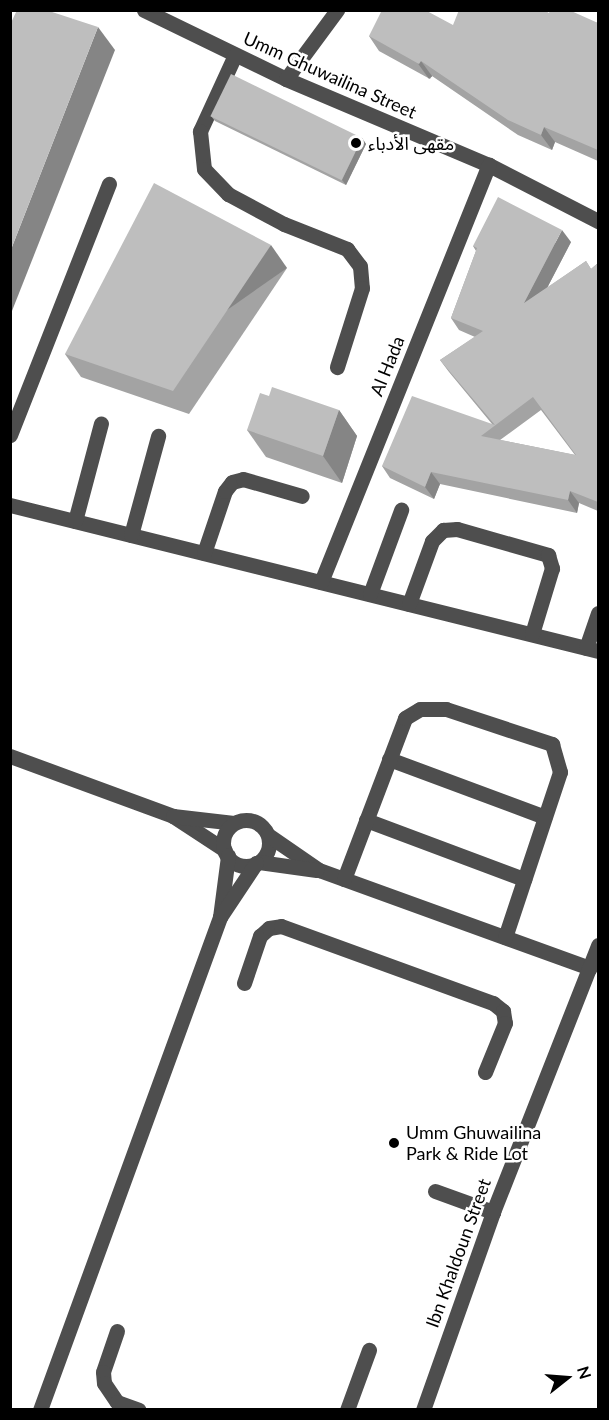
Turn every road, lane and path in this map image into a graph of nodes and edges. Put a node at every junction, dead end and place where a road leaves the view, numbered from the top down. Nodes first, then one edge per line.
1 (144, 10) edge
2 (337, 10) edge
3 (235, 55) junction
4 (286, 80) junction
5 (489, 165) junction
6 (110, 184) dead end
7 (598, 221) edge
8 (337, 367) dead end
9 (101, 423) dead end
10 (10, 435) edge
11 (158, 436) dead end
12 (302, 496) dead end
13 (10, 505) edge
14 (401, 510) dead end
15 (75, 521) junction
16 (131, 535) junction
17 (204, 553) junction
18 (321, 582) junction
19 (370, 594) junction
20 (409, 604) junction
21 (598, 613) edge
22 (532, 634) junction
23 (592, 649) edge
24 (10, 756) edge
25 (389, 759) junction
26 (173, 816) junction
27 (545, 817) junction
28 (366, 820) junction
29 (234, 823) junction
30 (268, 835) junction
31 (227, 853) junction
32 (258, 862) junction
33 (319, 870) junction
34 (344, 879) junction
35 (524, 879) junction
36 (220, 917) junction
37 (505, 937) junction
38 (598, 945) edge
39 (590, 968) junction
40 (244, 982) dead end
41 (485, 1072) dead end
42 (435, 1191) dead end
43 (493, 1212) junction
44 (117, 1331) dead end
45 (369, 1350) dead end
46 (40, 1410) edge
47 (139, 1410) edge
48 (347, 1410) edge
49 (423, 1410) edge

1 - 3 street, Umm Ghuwailina Street
2 - 4 street
3 - 4 street, Umm Ghuwailina Street
3 - 8 street
4 - 5 street, Umm Ghuwailina Street
5 - 7 street, Umm Ghuwailina Street
5 - 18 street, Al Hada
6 - 10 street
9 - 15 street
11 - 16 street
12 - 17 street
13 - 15 street
14 - 19 street
15 - 16 street
16 - 17 street
17 - 18 street
18 - 19 street
19 - 20 street
20 - 22 street
20 - 22 street
21 - 23 street
22 - 23 street
24 - 26 street
25 - 27 street
25 - 27 street
25 - 28 street
26 - 29 street
26 - 31 street
27 - 35 street
28 - 34 street
28 - 35 street
29 - 30 street
29 - 31 street
30 - 32 street
30 - 33 street
31 - 32 street
31 - 36 street
32 - 33 street
32 - 36 street
33 - 34 street
34 - 37 street
35 - 37 street
36 - 46 street
37 - 39 street
38 - 39 street, Ibn Khaldoun Street
39 - 43 street, Ibn Khaldoun Street
40 - 41 street
42 - 43 street
43 - 49 street, Ibn Khaldoun Street
44 - 47 street
45 - 48 street

